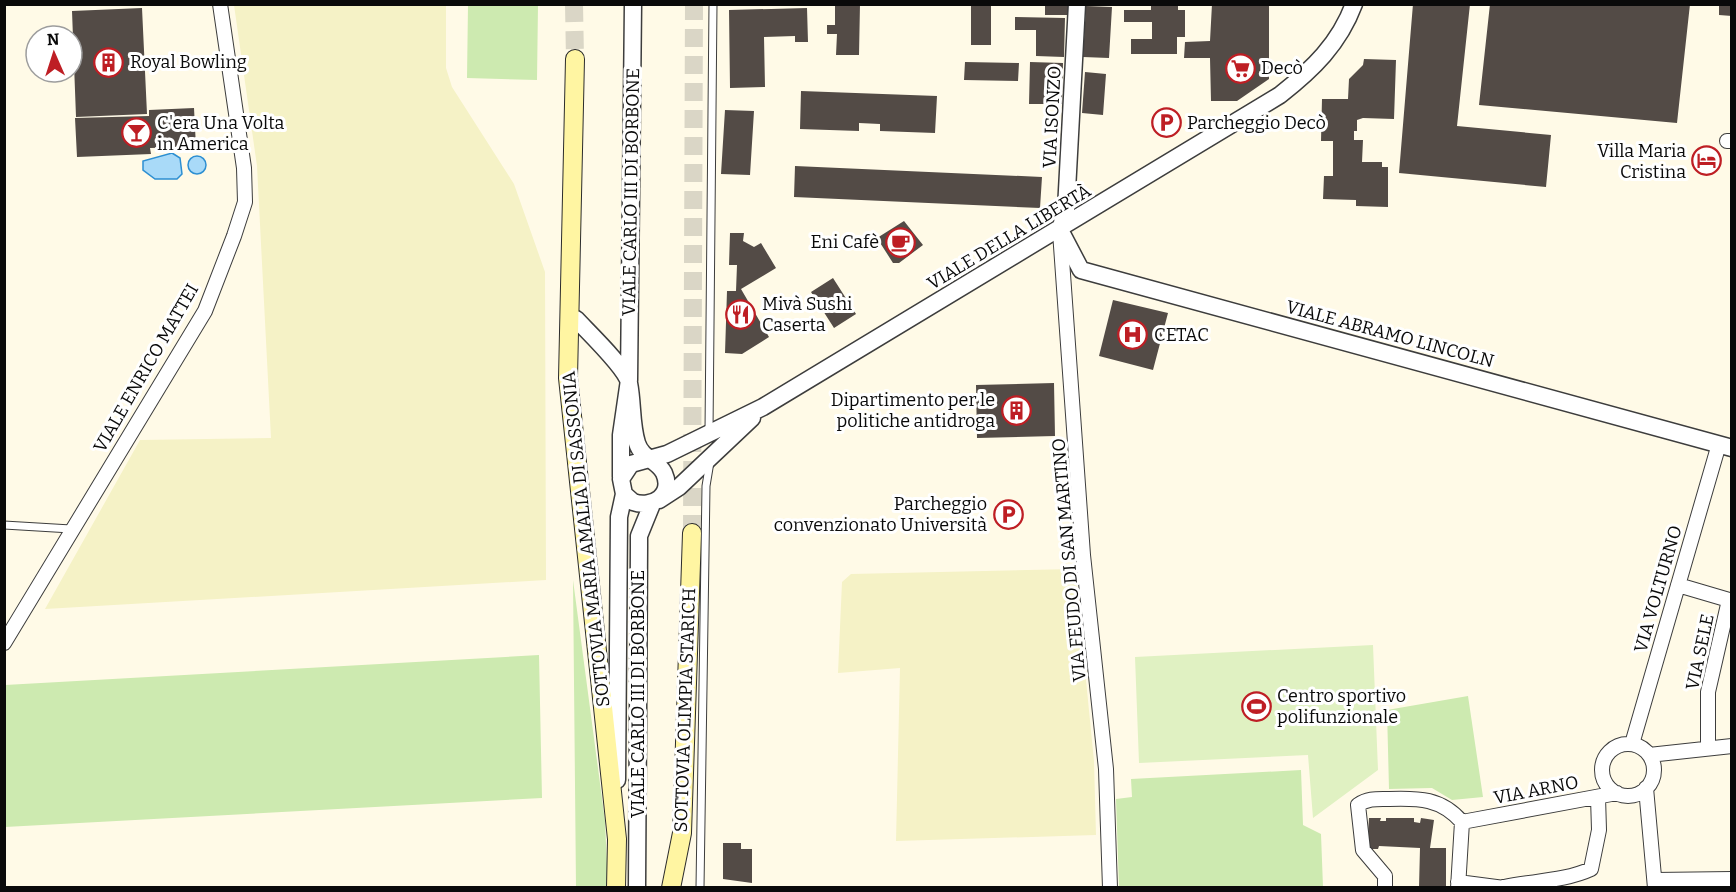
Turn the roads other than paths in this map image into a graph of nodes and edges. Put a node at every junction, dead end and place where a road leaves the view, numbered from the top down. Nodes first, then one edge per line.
1 (220, 4) edge
2 (633, 4) edge
3 (712, 4) edge
4 (1077, 4) edge
5 (1354, 4) edge
6 (575, 59) tunnel mouth
7 (1060, 230) junction
8 (570, 318) junction
9 (628, 380) junction
10 (763, 407) junction
11 (709, 434) junction
12 (1725, 446) edge
13 (710, 457) junction
14 (648, 460) junction
15 (623, 486) junction
16 (654, 502) junction
17 (4, 525) edge
18 (71, 529) junction
19 (692, 533) tunnel mouth
20 (1678, 585) junction
21 (1730, 600) edge
22 (4, 643) edge
23 (1632, 744) junction
24 (1731, 746) edge
25 (1708, 747) junction
26 (1649, 754) junction
27 (1646, 788) junction
28 (1617, 793) junction
29 (1598, 797) junction
30 (1462, 822) junction
31 (617, 839) junction
32 (1731, 879) edge
33 (1655, 884) edge
34 (1458, 885) edge
35 (1504, 887) edge
36 (616, 888) edge
37 (637, 888) edge
38 (671, 888) edge
39 (700, 888) edge
40 (1110, 888) edge
41 (1385, 888) edge

1 - 18 street, VIALE ENRICO MATTEI
2 - 9 street, VIALE CARLO III DI BORBONE
3 - 11 lane
4 - 7 street, VIA ISONZO
5 - 7 street, VIALE DELLA LIBERTÀ
6 - 8 main road, SOTTOVIA MARIA AMALIA DI SASSONIA
7 - 10 street, VIALE DELLA LIBERTÀ
7 - 12 street, VIALE ABRAMO LINCOLN
7 - 40 street, VIA FEUDO DI SAN MARTINO
8 - 9 street
8 - 31 main road, SOTTOVIA MARIA AMALIA DI SASSONIA
9 - 14 street, VIALE CARLO III DI BORBONE
9 - 15 street, VIALE CARLO III DI BORBONE
10 - 11 street, VIALE DELLA LIBERTÀ
10 - 13 street
11 - 14 street, VIALE DELLA LIBERTÀ
12 - 20 street, VIA VOLTURNO
13 - 16 street
13 - 39 lane
14 - 15 street
14 - 16 street, VIALE CARLO III DI BORBONE
15 - 16 street
15 - 31 street, VIALE CARLO III DI BORBONE
16 - 37 street, VIALE CARLO III DI BORBONE
17 - 18 lane
18 - 22 street, VIALE ENRICO MATTEI
19 - 38 main road, SOTTOVIA OLIMPIA STARICH
20 - 21 street, VIA SELE
20 - 23 street, VIA VOLTURNO
21 - 25 street, VIA SELE
23 - 26 street
23 - 28 street
24 - 25 street
25 - 26 street
26 - 27 street
27 - 28 street
27 - 33 street
28 - 29 street, VIA ARNO
29 - 30 street, VIA ARNO
29 - 35 street
30 - 34 street
30 - 41 street
31 - 36 main road, VIALE CARLO III DI BORBONE
32 - 33 street
34 - 35 street

